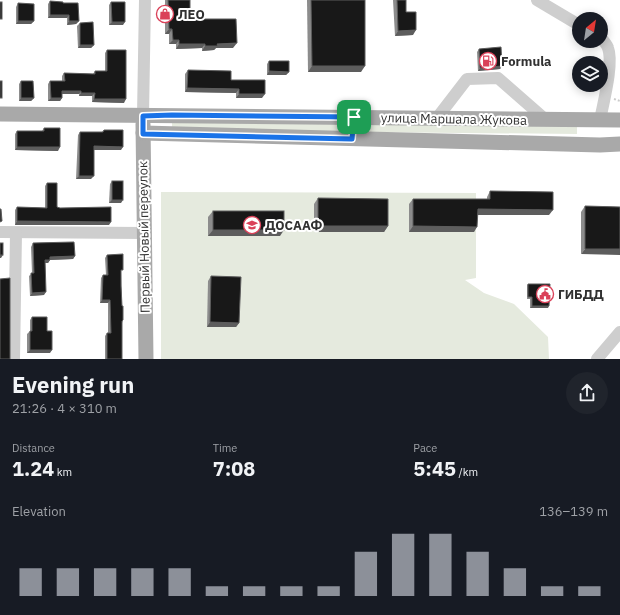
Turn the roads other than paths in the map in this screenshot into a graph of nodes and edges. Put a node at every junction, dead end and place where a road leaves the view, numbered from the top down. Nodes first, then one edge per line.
1 (145, 0) edge
2 (537, 0) edge
3 (572, 20) edge
4 (608, 48) edge
5 (602, 105) junction
6 (0, 114) edge
7 (143, 116) junction
8 (354, 117) junction
9 (437, 118) junction
10 (546, 120) junction
11 (600, 120) junction
12 (618, 120) edge
13 (143, 134) junction
14 (352, 139) junction
15 (620, 144) edge
16 (600, 145) junction
17 (0, 232) edge
18 (16, 233) junction
19 (144, 233) junction
20 (620, 332) edge
21 (14, 359) edge
22 (146, 359) edge
23 (597, 359) edge

1 - 7 street
2 - 3 street
4 - 5 street
5 - 11 street
5 - 12 street
6 - 7 main road, улица Маршала Жукова
7 - 8 main road, улица Маршала Жукова
7 - 13 main road, Первый Новый переулок
8 - 9 main road, улица Маршала Жукова
8 - 14 main road
9 - 10 main road, улица Маршала Жукова
9 - 10 street
10 - 11 main road, улица Маршала Жукова
11 - 12 main road, улица Маршала Жукова
11 - 16 main road
13 - 14 main road, улица Маршала Жукова
13 - 19 main road, Первый Новый переулок
14 - 16 main road, улица Маршала Жукова
15 - 16 main road, улица Маршала Жукова
17 - 18 street
18 - 19 street
18 - 21 street
19 - 22 main road, Первый Новый переулок
20 - 23 street

